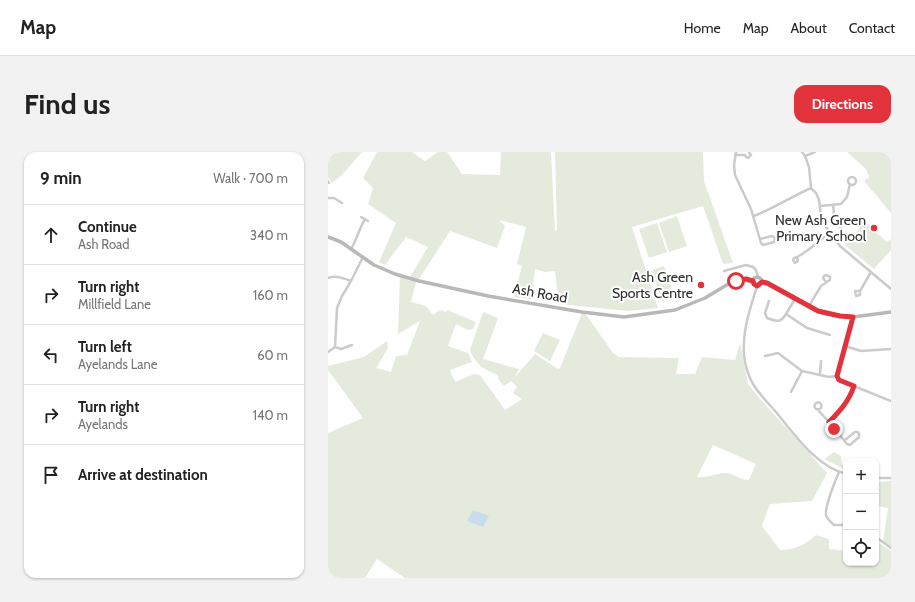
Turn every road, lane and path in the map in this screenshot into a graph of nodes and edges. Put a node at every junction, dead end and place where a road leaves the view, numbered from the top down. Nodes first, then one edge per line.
1 (802, 152) edge
2 (815, 152) edge
3 (747, 153) edge
4 (736, 154) edge
5 (805, 156) junction
6 (850, 184) dead end
7 (811, 188) junction
8 (328, 198) edge
9 (342, 203) dead end
10 (833, 205) junction
11 (820, 206) junction
12 (754, 216) junction
13 (361, 217) dead end
14 (365, 219) junction
15 (847, 219) dead end
16 (368, 221) dead end
17 (844, 223) junction
18 (840, 228) dead end
19 (830, 233) junction
20 (328, 237) edge
21 (760, 239) junction
22 (351, 249) junction
23 (363, 257) junction
24 (797, 258) dead end
25 (724, 271) dead end
26 (871, 272) junction
27 (758, 277) junction
28 (328, 278) edge
29 (351, 281) junction
30 (753, 281) junction
31 (762, 282) junction
32 (826, 282) dead end
33 (757, 286) junction
34 (891, 289) edge
35 (860, 291) dead end
36 (795, 299) junction
37 (769, 301) dead end
38 (809, 306) junction
39 (891, 312) edge
40 (786, 314) junction
41 (853, 317) junction
42 (830, 335) dead end
43 (352, 345) dead end
44 (845, 346) junction
45 (335, 347) junction
46 (891, 349) edge
47 (328, 352) edge
48 (765, 356) dead end
49 (821, 361) dead end
50 (802, 371) junction
51 (820, 374) junction
52 (837, 376) junction
53 (854, 386) junction
54 (791, 392) dead end
55 (891, 401) edge
56 (817, 409) dead end
57 (829, 422) junction
58 (845, 440) junction
59 (839, 472) junction
60 (843, 473) edge
61 (879, 478) edge
62 (891, 478) edge
63 (843, 525) edge
64 (879, 538) edge
65 (891, 548) edge

1 - 5 street
2 - 5 street
3 - 4 street
4 - 12 street
5 - 7 street
6 - 10 street
7 - 11 street
7 - 12 street
8 - 9 street
10 - 11 street
10 - 17 street
11 - 19 street
12 - 21 street
13 - 14 street
14 - 16 street
14 - 22 street
15 - 17 street
17 - 18 street
19 - 24 street
19 - 26 street
20 - 22 street, Ash Road
21 - 21 street
22 - 23 street, Ash Road
23 - 29 street
23 - 30 street, Ash Road
25 - 27 street
26 - 34 street
26 - 35 street
27 - 30 street
27 - 31 street
28 - 29 street
29 - 45 street
30 - 33 street
31 - 33 street
31 - 36 street
32 - 38 street
33 - 59 street
36 - 38 street
36 - 40 street
37 - 40 street
38 - 41 street
39 - 41 street
40 - 42 street
41 - 44 street
43 - 45 street
44 - 46 street
44 - 52 street
45 - 47 street
48 - 50 street
49 - 51 street
50 - 51 street
50 - 54 street
51 - 52 street
52 - 53 street
53 - 55 street
53 - 57 street
56 - 57 street
57 - 58 street
58 - 58 street
59 - 60 street
59 - 63 street
61 - 62 street
64 - 65 street

